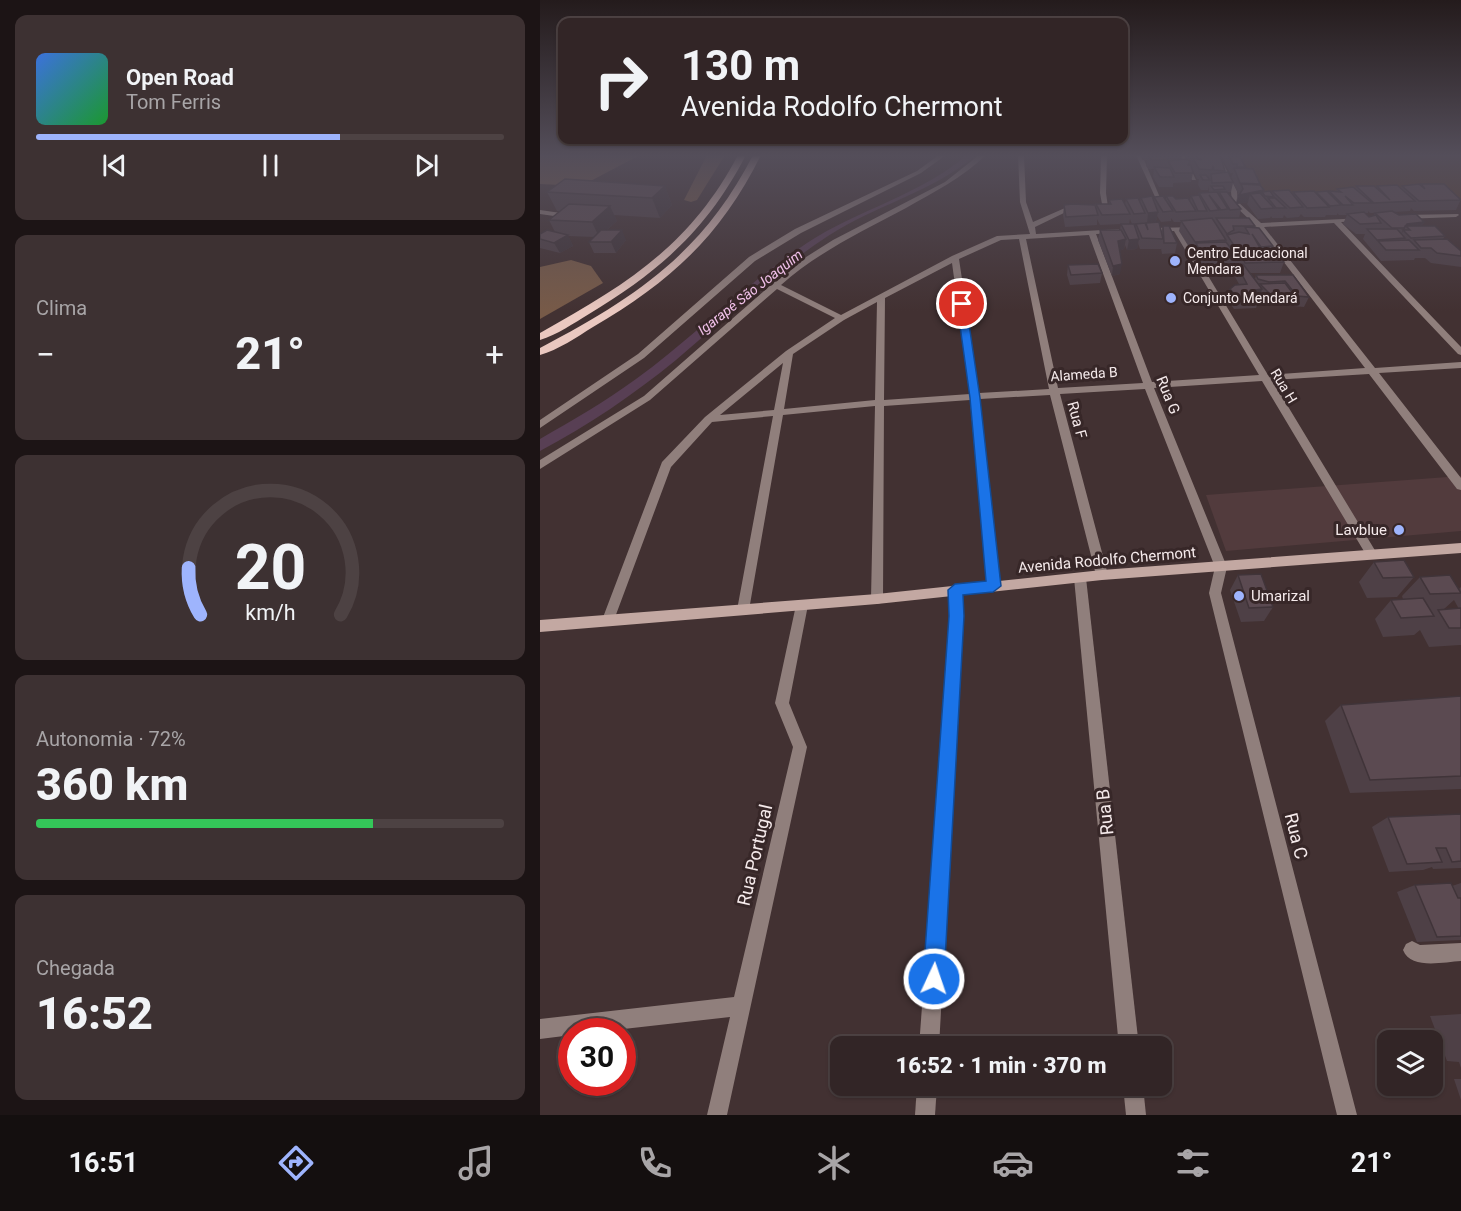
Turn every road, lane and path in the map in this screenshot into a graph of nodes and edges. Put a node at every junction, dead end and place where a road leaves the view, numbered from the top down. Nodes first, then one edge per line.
1 (711, 207) edge
2 (730, 207) edge
3 (847, 207) edge
4 (902, 207) edge
5 (1025, 207) edge
6 (1092, 207) edge
7 (1239, 207) edge
8 (540, 212) edge
9 (1456, 215) dead end
10 (568, 216) edge
11 (1416, 217) junction
12 (1393, 218) edge
13 (1370, 219) edge
14 (1335, 220) junction
15 (1424, 223) edge
16 (1259, 225) junction
17 (1031, 226) junction
18 (1224, 226) edge
19 (1200, 228) edge
20 (1176, 229) junction
21 (1144, 230) edge
22 (1123, 231) edge
23 (1092, 232) junction
24 (1034, 235) junction
25 (1022, 236) junction
26 (955, 258) junction
27 (776, 285) junction
28 (881, 297) junction
29 (841, 318) junction
30 (540, 338) edge
31 (540, 352) edge
32 (789, 352) junction
33 (1461, 352) edge
34 (1461, 365) edge
35 (1372, 371) junction
36 (1264, 379) junction
37 (1148, 385) junction
38 (1054, 391) junction
39 (975, 398) junction
40 (879, 404) junction
41 (780, 411) junction
42 (709, 419) junction
43 (540, 425) edge
44 (540, 465) edge
45 (1461, 486) edge
46 (1461, 548) edge
47 (1372, 555) junction
48 (1221, 567) junction
49 (1102, 575) junction
50 (1080, 578) junction
51 (993, 586) junction
52 (955, 590) junction
53 (877, 598) junction
54 (802, 605) junction
55 (743, 610) junction
56 (608, 620) junction
57 (540, 627) edge
58 (1412, 951) dead end
59 (1461, 952) edge
60 (741, 1006) junction
61 (540, 1029) edge
62 (930, 1036) edge
63 (1128, 1036) edge
64 (926, 1096) edge
65 (1134, 1096) edge
66 (717, 1115) edge
67 (925, 1115) edge
68 (1136, 1115) edge
69 (1347, 1115) edge

1 - 30 main road
2 - 31 main road
3 - 43 street
4 - 27 street
5 - 17 street
6 - 17 street
7 - 16 street
8 - 10 street
9 - 11 street
11 - 12 street
11 - 15 street
13 - 14 street
14 - 16 street
14 - 33 street
16 - 18 street
16 - 35 street
17 - 24 street
19 - 20 street
20 - 21 street
20 - 36 street, Rua H
22 - 23 street
23 - 24 street
23 - 37 street, Rua G
24 - 25 street
25 - 26 street
25 - 38 street, Rua F
26 - 28 street
26 - 39 street
27 - 29 street
27 - 44 street
28 - 29 street
28 - 40 street
29 - 32 street
32 - 41 street
32 - 42 street
34 - 35 street, Alameda B
35 - 36 street, Alameda B
35 - 45 street
36 - 37 street, Alameda B
36 - 47 street, Rua H
37 - 38 street, Alameda B
37 - 48 street, Rua G
38 - 39 street, Alameda B
38 - 49 street, Rua F
39 - 40 street, Alameda B
39 - 51 street
40 - 41 street, Alameda B
40 - 53 street
41 - 42 street, Alameda B
41 - 55 street
42 - 56 street
46 - 47 main road, Avenida Rodolfo Chermont
47 - 48 main road, Avenida Rodolfo Chermont
48 - 49 main road, Avenida Rodolfo Chermont
48 - 69 street, Rua C
49 - 50 main road, Avenida Rodolfo Chermont
50 - 51 main road, Avenida Rodolfo Chermont
50 - 63 street, Rua B
51 - 52 main road, Avenida Rodolfo Chermont
52 - 53 main road, Avenida Rodolfo Chermont
52 - 62 street
53 - 54 main road, Avenida Rodolfo Chermont
54 - 55 main road, Avenida Rodolfo Chermont
54 - 60 street, Rua Portugal
55 - 56 main road, Avenida Rodolfo Chermont
56 - 57 main road, Avenida Rodolfo Chermont
58 - 59 street
60 - 61 street
60 - 66 street, Rua Portugal
64 - 67 street
65 - 68 street

